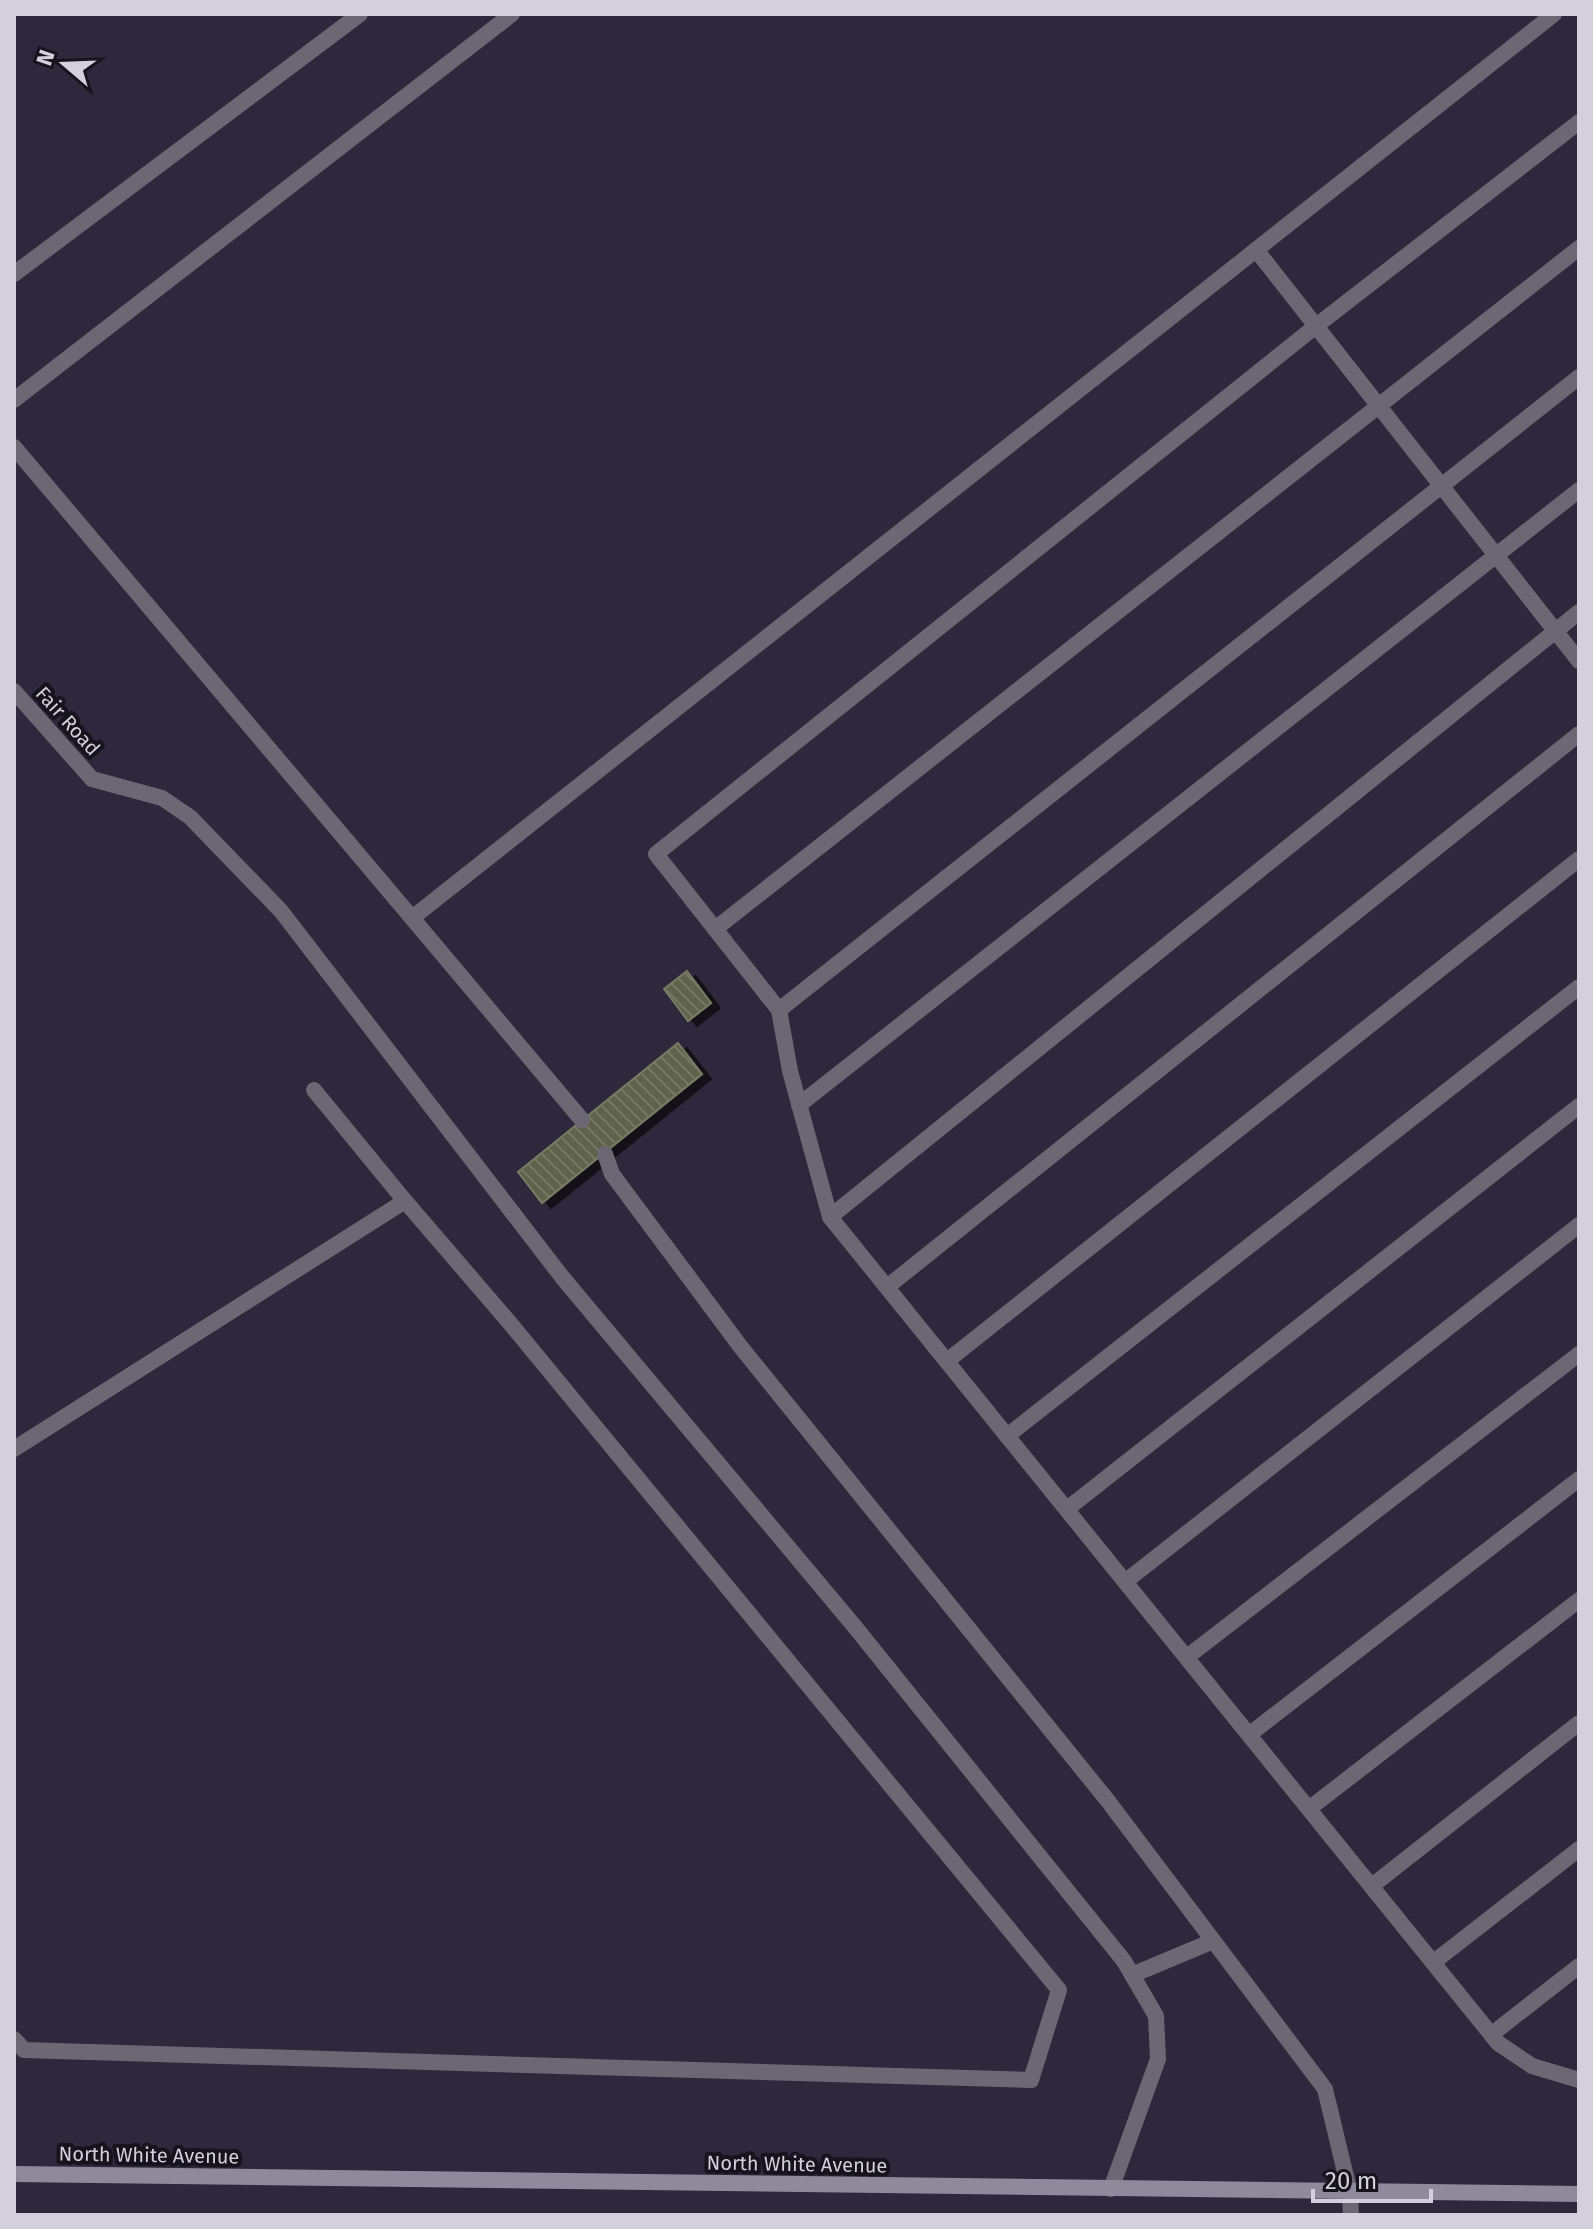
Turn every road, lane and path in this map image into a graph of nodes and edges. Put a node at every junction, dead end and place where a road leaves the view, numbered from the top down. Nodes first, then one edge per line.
1 (360, 14) edge
2 (512, 14) edge
3 (1554, 14) edge
4 (1579, 122) edge
5 (1579, 248) edge
6 (1257, 251) junction
7 (14, 274) edge
8 (1316, 326) junction
9 (1579, 377) edge
10 (14, 400) edge
11 (1380, 407) junction
12 (14, 447) edge
13 (1442, 486) junction
14 (1579, 490) edge
15 (1496, 555) junction
16 (1579, 612) edge
17 (1555, 631) junction
18 (1579, 661) edge
19 (14, 691) edge
20 (1579, 734) edge
21 (1579, 859) edge
22 (412, 918) junction
23 (715, 929) junction
24 (1579, 987) edge
25 (779, 1010) junction
26 (314, 1090) dead end
27 (799, 1105) junction
28 (1579, 1106) edge
29 (582, 1120) dead end
30 (605, 1154) dead end
31 (405, 1201) junction
32 (830, 1217) junction
33 (1579, 1225) edge
34 (887, 1287) junction
35 (1579, 1354) edge
36 (947, 1361) junction
37 (1007, 1436) junction
38 (14, 1449) edge
39 (1579, 1479) edge
40 (1067, 1509) junction
41 (1126, 1581) junction
42 (1579, 1600) edge
43 (1187, 1657) junction
44 (1579, 1723) edge
45 (1250, 1734) junction
46 (1310, 1808) junction
47 (1579, 1849) edge
48 (1373, 1885) junction
49 (1213, 1941) junction
50 (1435, 1961) junction
51 (1579, 1966) edge
52 (1132, 1975) junction
53 (1492, 2034) junction
54 (14, 2039) edge
55 (1579, 2080) edge
56 (14, 2174) edge
57 (1111, 2189) junction
58 (1350, 2193) junction
59 (1579, 2194) edge
60 (1351, 2215) edge

1 - 7 street
2 - 10 street
3 - 6 street
4 - 8 street
5 - 11 street
6 - 8 street
6 - 22 street
8 - 11 street
8 - 23 street
9 - 13 street
11 - 13 street
11 - 23 street
12 - 22 street
13 - 15 street
13 - 25 street
14 - 15 street
15 - 17 street
15 - 27 street
16 - 17 street
17 - 18 street
17 - 32 street
19 - 52 street, Fair Road
20 - 34 street
21 - 36 street
22 - 29 street
23 - 25 street
24 - 37 street
25 - 27 street
26 - 31 street
27 - 32 street
28 - 40 street
30 - 49 street
31 - 38 street
31 - 54 street
32 - 34 street
33 - 41 street
34 - 36 street
35 - 43 street
36 - 37 street
37 - 40 street
39 - 45 street
40 - 41 street
41 - 43 street
42 - 46 street
43 - 45 street
44 - 48 street
45 - 46 street
46 - 48 street
47 - 50 street
48 - 50 street
49 - 52 street
49 - 58 street
50 - 53 street
51 - 53 street
52 - 57 street
53 - 55 street
56 - 57 main road, North White Avenue
57 - 58 main road, North White Avenue
58 - 59 main road, North White Avenue
58 - 60 street

